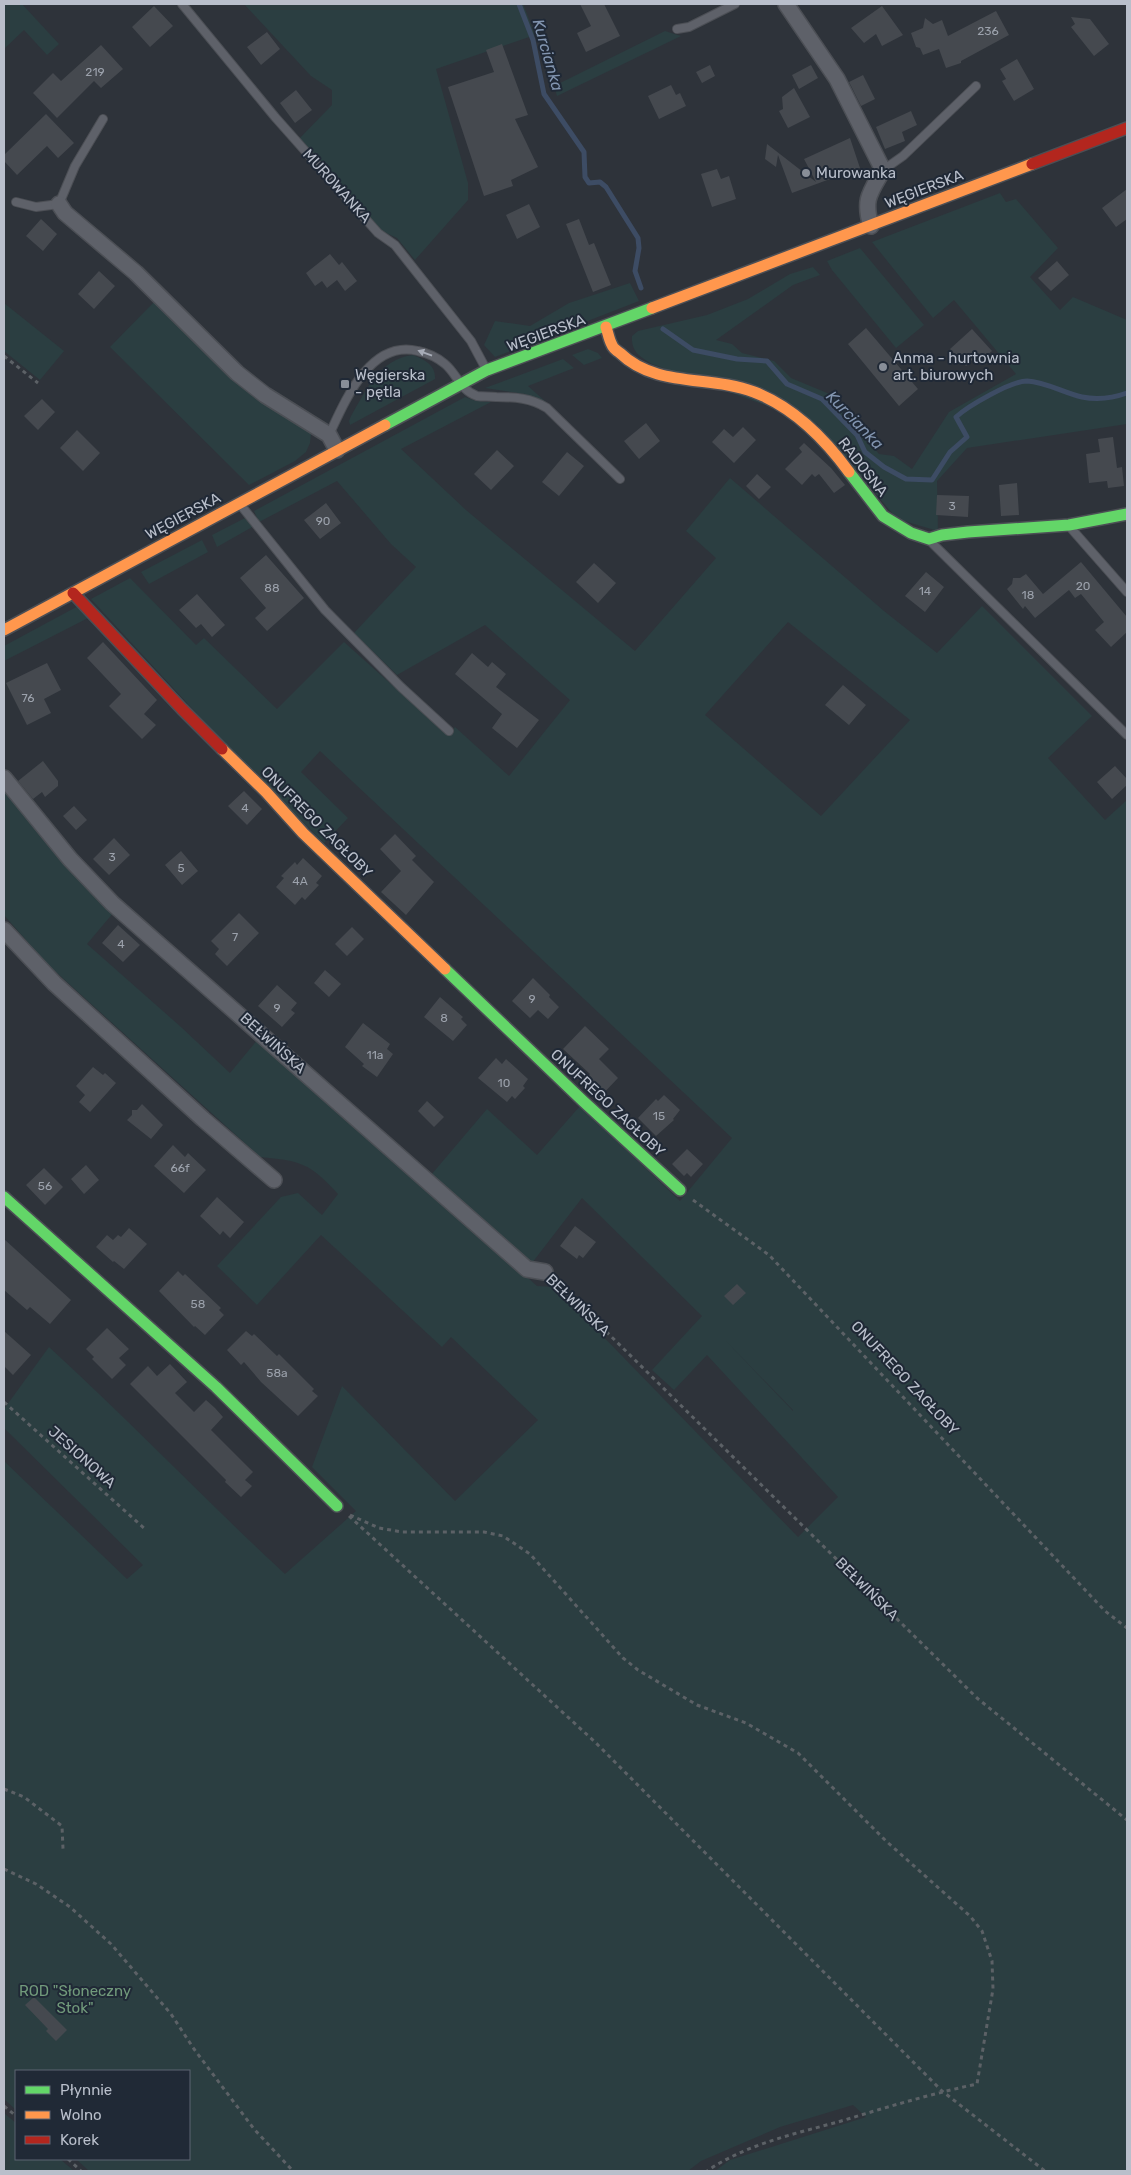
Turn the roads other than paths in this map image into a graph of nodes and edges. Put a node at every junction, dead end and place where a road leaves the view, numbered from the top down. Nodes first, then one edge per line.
1 (182, 4) edge
2 (735, 4) edge
3 (786, 4) edge
4 (677, 29) dead end
5 (976, 86) dead end
6 (103, 119) dead end
7 (1127, 128) edge
8 (883, 170) junction
9 (16, 202) dead end
10 (59, 204) junction
11 (871, 226) junction
12 (606, 327) junction
13 (487, 370) junction
14 (460, 385) junction
15 (329, 435) junction
16 (336, 450) junction
17 (620, 479) dead end
18 (239, 503) junction
19 (1127, 514) edge
20 (1069, 525) junction
21 (929, 539) junction
22 (1127, 592) edge
23 (73, 593) junction
24 (4, 630) edge
25 (449, 731) dead end
26 (1127, 735) edge
27 (4, 778) edge
28 (4, 930) edge
29 (274, 1180) dead end
30 (680, 1190) road end
31 (4, 1196) edge
32 (545, 1272) road end
33 (337, 1506) dead end

1 - 13 lane, MUROWANKA
2 - 4 lane
3 - 8 street
5 - 8 lane
6 - 10 lane
7 - 11 street, WĘGIERSKA
8 - 11 street
9 - 10 lane
10 - 15 street
11 - 12 street, WĘGIERSKA
12 - 13 street, WĘGIERSKA
12 - 21 street, RADOSNA
13 - 14 street, WĘGIERSKA
14 -> 15 lane
14 - 16 street, WĘGIERSKA
14 - 17 lane
15 - 16 street
16 - 18 street, WĘGIERSKA
18 - 23 street, WĘGIERSKA
18 - 25 lane
19 - 20 street
20 - 21 street
20 - 22 lane
21 - 26 lane
23 - 24 street, WĘGIERSKA
23 - 30 street, ONUFREGO ZAGŁOBY
27 - 32 street, BEŁWIŃSKA
28 - 29 street
31 - 33 street

